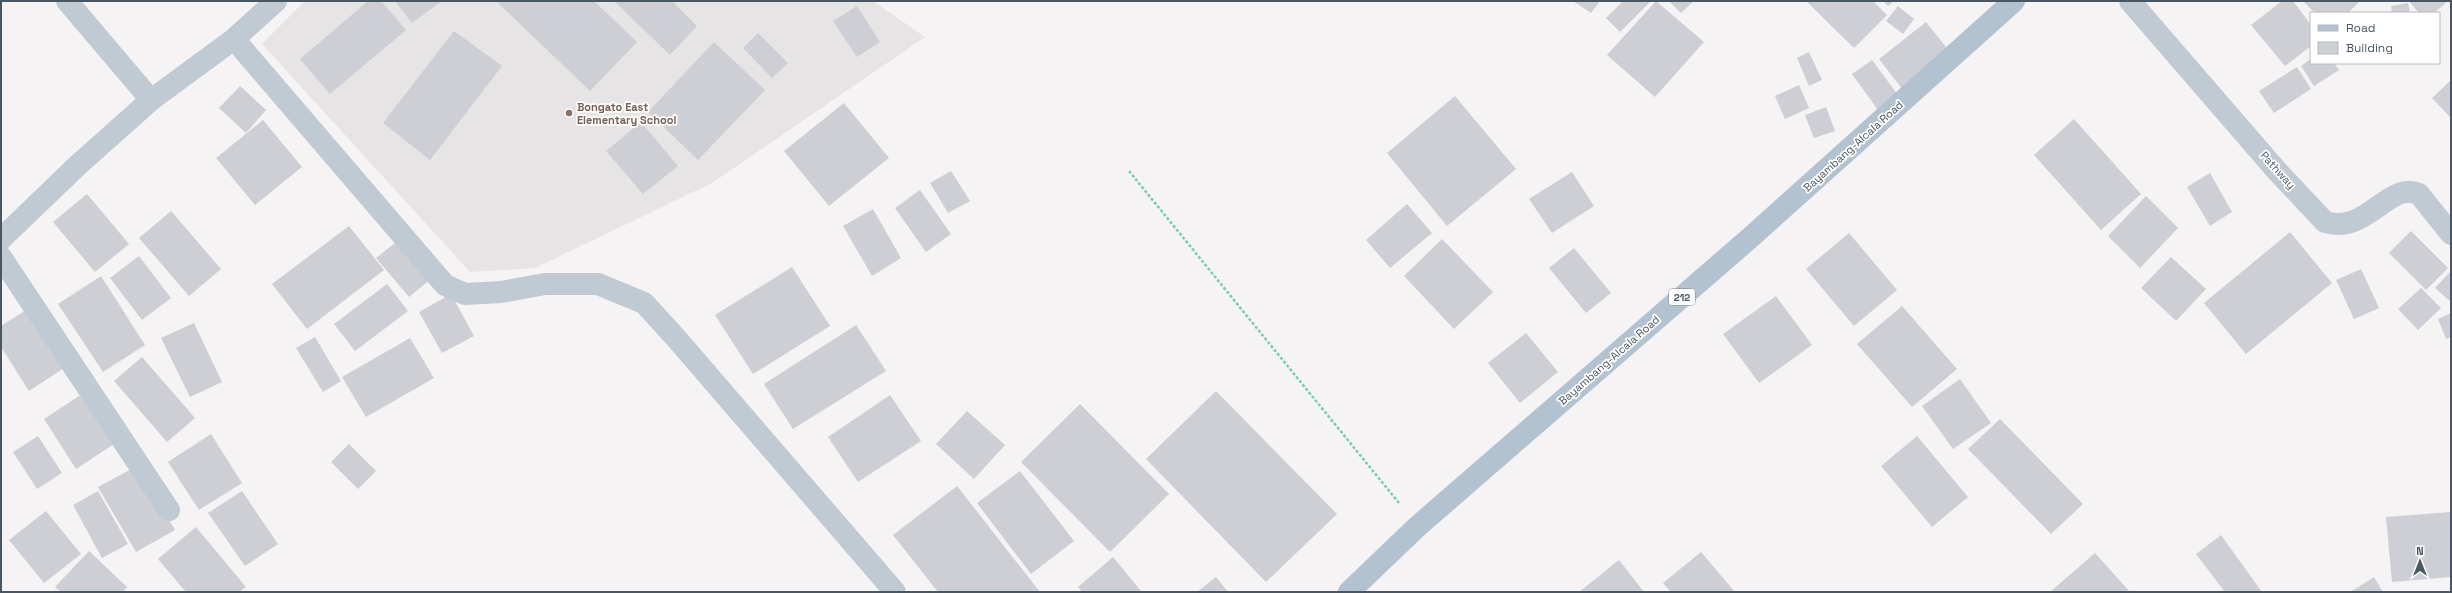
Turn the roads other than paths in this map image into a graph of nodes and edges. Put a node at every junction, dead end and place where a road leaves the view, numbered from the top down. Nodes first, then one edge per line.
1 (67, 1) edge
2 (276, 1) edge
3 (2014, 1) edge
4 (2130, 1) edge
5 (234, 39) junction
6 (151, 100) junction
7 (2451, 234) edge
8 (1, 239) edge
9 (1, 257) edge
10 (169, 510) dead end
11 (895, 592) edge
12 (1349, 592) edge

1 - 6 street
2 - 5 street
3 - 12 main road, Bayambang-Alcala Road / 212
4 - 7 street, Pathway
5 - 6 street
5 - 11 street
6 - 8 street
9 - 10 street

